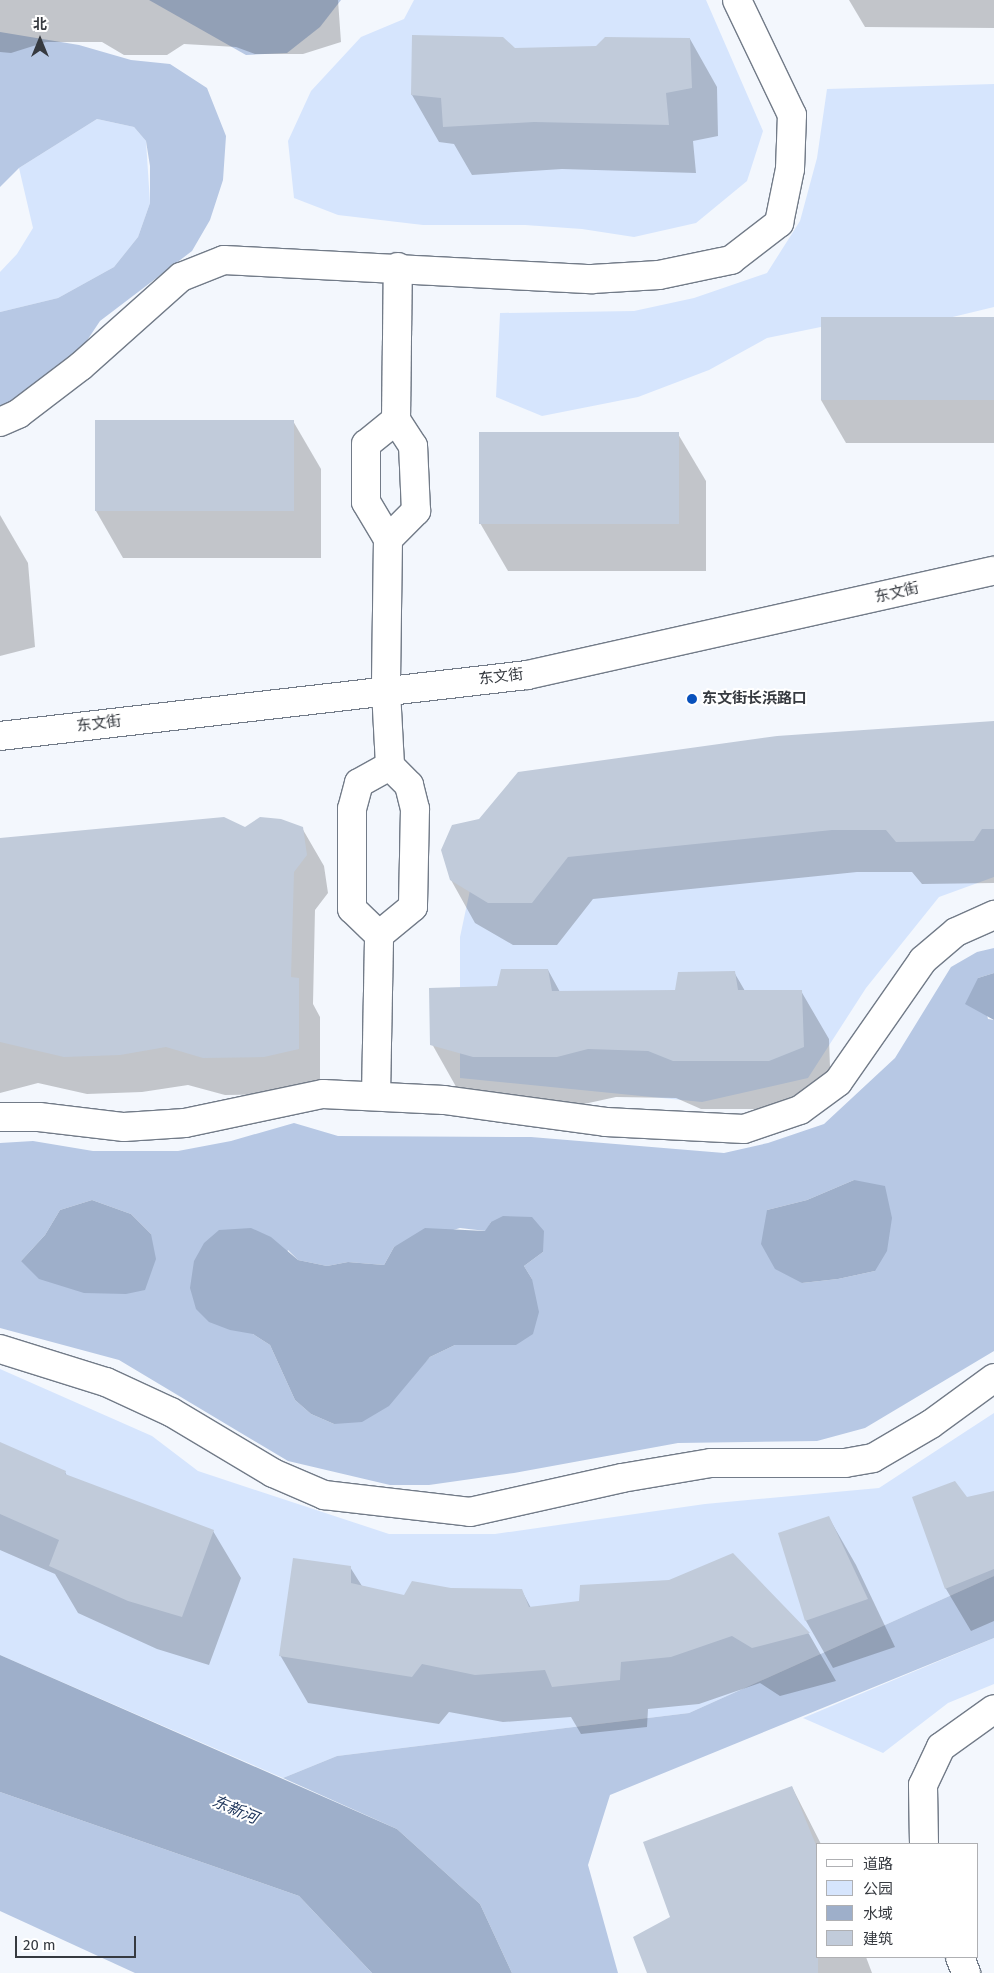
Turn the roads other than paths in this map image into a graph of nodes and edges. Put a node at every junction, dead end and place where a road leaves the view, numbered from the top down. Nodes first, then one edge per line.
1 (738, 0) edge
2 (398, 267) junction
3 (396, 420) junction
4 (0, 422) edge
5 (388, 539) junction
6 (994, 571) edge
7 (386, 691) junction
8 (0, 736) edge
9 (390, 766) junction
10 (994, 915) edge
11 (379, 935) junction
12 (376, 1096) junction
13 (0, 1117) edge
14 (0, 1349) edge
15 (994, 1378) edge
16 (994, 1709) edge
17 (924, 1843) edge
18 (960, 1958) edge
19 (966, 1973) edge

1 - 2 street
2 - 3 street
2 - 4 street
3 - 5 street
3 - 5 street
5 - 7 street
6 - 7 street, 东文街
7 - 8 street, 东文街
7 - 9 street
9 - 11 street
9 - 11 street
10 - 12 street
11 - 12 street
12 - 13 street
14 - 15 street
16 - 17 street
18 - 19 street

